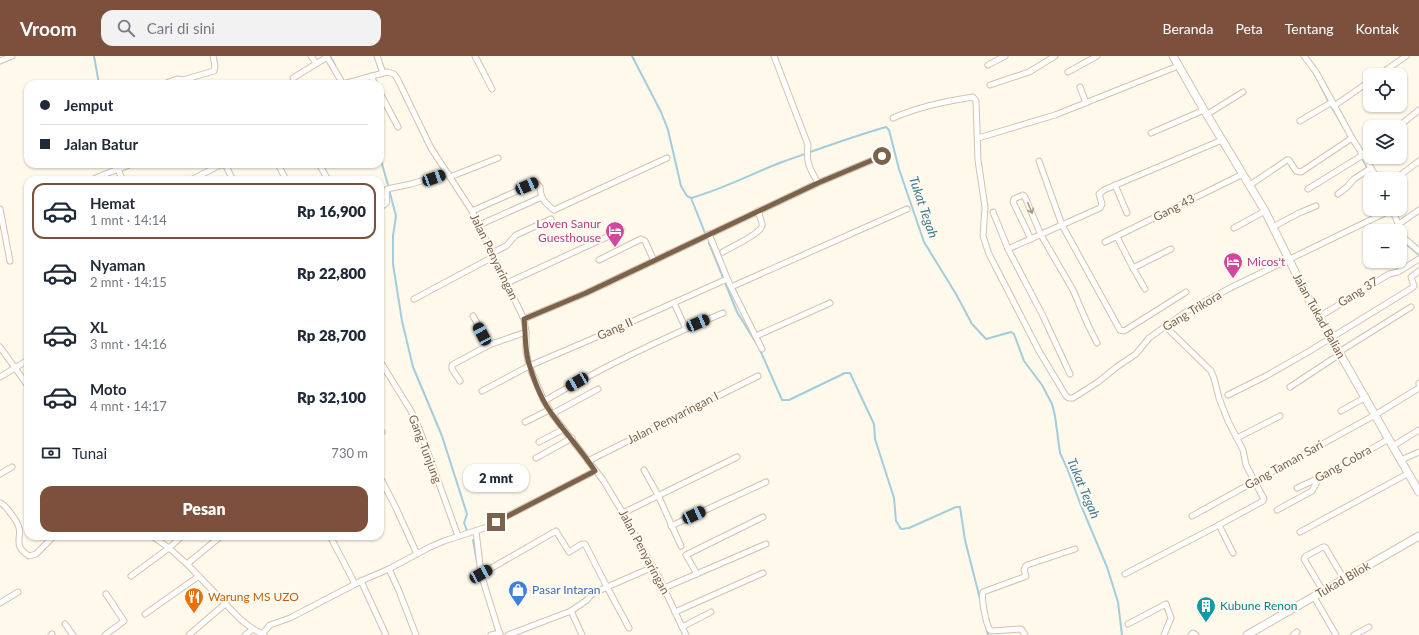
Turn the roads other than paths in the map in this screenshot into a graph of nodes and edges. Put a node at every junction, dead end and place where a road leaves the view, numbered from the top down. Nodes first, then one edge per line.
1 (12, 56) edge
2 (213, 56) edge
3 (311, 56) edge
4 (377, 56) edge
5 (475, 56) edge
6 (774, 56) edge
7 (1005, 56) edge
8 (1055, 56) edge
9 (1097, 56) edge
10 (1172, 56) edge
11 (1304, 56) edge
12 (1406, 56) edge
13 (327, 57) edge
14 (0, 61) edge
15 (316, 63) junction
16 (988, 65) dead end
17 (1178, 66) junction
18 (1389, 68) edge
19 (1068, 72) dead end
20 (383, 73) junction
21 (371, 76) junction
22 (293, 78) dead end
23 (189, 80) edge
24 (341, 80) edge
25 (357, 80) edge
26 (373, 80) edge
27 (990, 85) dead end
28 (1363, 85) edge
29 (1080, 87) dead end
30 (492, 89) dead end
31 (1243, 92) dead end
32 (384, 101) edge
33 (1086, 104) junction
34 (1333, 104) junction
35 (1419, 110) edge
36 (1205, 112) junction
37 (893, 118) dead end
38 (1407, 120) edge
39 (1300, 121) dead end
40 (398, 127) dead end
41 (1151, 133) dead end
42 (978, 138) junction
43 (1352, 138) junction
44 (1222, 140) junction
45 (1363, 155) joint
46 (882, 156) dead end
47 (498, 158) dead end
48 (667, 158) dead end
49 (1039, 161) dead end
50 (1419, 161) edge
51 (1369, 164) edge
52 (122, 168) edge
53 (216, 168) edge
54 (1371, 168) junction
55 (118, 170) junction
56 (1374, 172) edge
57 (1404, 172) edge
58 (1242, 174) junction
59 (449, 175) junction
60 (100, 176) edge
61 (121, 176) edge
62 (199, 176) edge
63 (818, 183) junction
64 (1115, 185) junction
65 (1250, 185) junction
66 (1308, 189) dead end
67 (1338, 194) dead end
68 (542, 197) junction
69 (384, 205) edge
70 (1316, 206) dead end
71 (0, 209) edge
72 (907, 209) dead end
73 (1419, 210) edge
74 (472, 211) junction
75 (758, 211) junction
76 (1265, 211) junction
77 (993, 212) dead end
78 (1127, 213) dead end
79 (1378, 216) edge
80 (1395, 216) edge
81 (550, 219) dead end
82 (1399, 224) joint
83 (480, 225) junction
84 (1062, 226) junction
85 (1273, 227) junction
86 (1234, 228) dead end
87 (622, 230) dead end
88 (709, 234) junction
89 (1041, 235) junction
90 (1117, 237) junction
91 (1031, 239) junction
92 (1407, 241) edge
93 (1105, 242) dead end
94 (1008, 249) junction
95 (1171, 249) dead end
96 (1419, 251) edge
97 (723, 252) dead end
98 (493, 255) junction
99 (1419, 259) edge
100 (599, 260) dead end
101 (1289, 260) junction
102 (10, 261) dead end
103 (654, 261) junction
104 (1132, 268) junction
105 (1419, 272) edge
106 (724, 279) junction
107 (508, 283) junction
108 (731, 287) junction
109 (1145, 289) dead end
110 (1186, 292) dead end
111 (414, 299) dead end
112 (674, 303) junction
113 (830, 303) dead end
114 (1411, 307) dead end
115 (723, 313) dead end
116 (473, 316) dead end
117 (1319, 317) junction
118 (524, 319) junction
119 (1165, 326) junction
120 (686, 329) junction
121 (526, 332) junction
122 (756, 336) junction
123 (1331, 339) junction
124 (1097, 344) dead end
125 (489, 345) junction
126 (0, 347) edge
127 (762, 349) dead end
128 (1340, 353) junction
129 (24, 363) edge
130 (529, 366) junction
131 (16, 368) junction
132 (384, 369) edge
133 (1070, 374) dead end
134 (758, 376) dead end
135 (0, 377) edge
136 (24, 380) edge
137 (460, 381) dead end
138 (1290, 387) dead end
139 (1419, 388) edge
140 (598, 389) dead end
141 (482, 391) dead end
142 (1228, 395) dead end
143 (1366, 397) junction
144 (544, 401) junction
145 (1341, 410) dead end
146 (551, 412) junction
147 (1375, 415) junction
148 (1280, 416) dead end
149 (525, 422) dead end
150 (564, 429) junction
151 (1419, 430) edge
152 (572, 438) junction
153 (1237, 438) junction
154 (539, 442) dead end
155 (1391, 442) junction
156 (1419, 452) edge
157 (737, 457) dead end
158 (536, 458) dead end
159 (1401, 460) junction
160 (588, 461) junction
161 (12, 466) dead end
162 (644, 470) dead end
163 (595, 471) junction
164 (1409, 473) junction
165 (0, 474) edge
166 (1319, 478) junction
167 (1255, 481) junction
168 (766, 482) dead end
169 (384, 488) edge
170 (1297, 488) dead end
171 (1419, 492) edge
172 (658, 495) junction
173 (0, 503) edge
174 (1277, 510) dead end
175 (623, 513) junction
176 (1192, 516) dead end
177 (763, 517) dead end
178 (1219, 525) junction
179 (671, 526) junction
180 (476, 531) junction
181 (1300, 532) dead end
182 (458, 536) junction
183 (1419, 536) edge
184 (50, 540) edge
185 (158, 540) edge
186 (178, 540) edge
187 (216, 540) edge
188 (332, 540) edge
189 (766, 544) dead end
190 (681, 546) dead end
191 (169, 548) junction
192 (1076, 548) dead end
193 (1233, 553) dead end
194 (417, 554) junction
195 (187, 564) junction
196 (653, 567) junction
197 (389, 569) junction
198 (763, 573) dead end
199 (481, 574) junction
200 (697, 574) junction
201 (1125, 574) dead end
202 (131, 576) dead end
203 (199, 576) junction
204 (1344, 579) junction
205 (361, 581) junction
206 (355, 584) junction
207 (607, 587) junction
208 (664, 588) junction
209 (1323, 591) junction
210 (18, 592) dead end
211 (106, 594) dead end
212 (1314, 597) junction
213 (0, 603) edge
214 (225, 604) junction
215 (571, 611) junction
216 (676, 612) junction
217 (711, 612) dead end
218 (145, 614) dead end
219 (65, 624) dead end
220 (1128, 624) dead end
221 (682, 627) junction
222 (1369, 627) dead end
223 (629, 628) dead end
224 (253, 629) junction
225 (261, 634) edge
226 (500, 634) edge
227 (73, 635) edge
228 (106, 635) edge
229 (189, 635) edge
230 (245, 635) edge
231 (386, 635) edge
232 (416, 635) edge
233 (491, 635) edge
234 (508, 635) edge
235 (582, 635) edge
236 (686, 635) edge
237 (1025, 635) edge
238 (1163, 635) edge
239 (1191, 635) edge
240 (1196, 635) edge
241 (1247, 635) edge
242 (1336, 635) edge
243 (1354, 635) edge

1 - 14 street
2 - 23 street
3 - 15 street
4 - 20 street
5 - 30 street
6 - 63 street
7 - 16 street
8 - 27 street
9 - 19 street
10 - 17 street, Jalan Tukad Balian
11 - 34 street
12 - 18 street
13 - 15 street
13 - 24 street
15 - 22 street
17 - 33 street
17 - 36 street, Jalan Tukad Balian
20 - 21 street
20 - 59 street, Jalan Penyaringan
21 - 25 street
21 - 26 street
28 - 34 street
29 - 33 street
31 - 36 street
32 - 40 street
33 - 42 street
34 - 39 street
34 - 43 street
35 - 38 street
36 - 41 street
36 - 44 street, Jalan Tukad Balian
37 - 42 street
42 - 119 street, Gang Trikora
43 - 45 street
43 - 65 street
44 - 58 street, Jalan Tukad Balian
44 - 64 street
45 - 66 street
46 - 63 street
47 - 59 street
48 - 68 street
49 - 84 street
50 - 57 street
51 - 54 street
52 - 55 street
53 - 62 street
54 - 56 street
54 - 67 street
55 - 60 street
55 - 61 street
58 - 65 street, Jalan Tukad Balian
58 - 90 street, Gang 43
59 - 69 street
59 - 74 street, Jalan Penyaringan
63 - 75 street
64 - 78 street
64 - 84 street
65 - 76 street, Jalan Tukad Balian
68 - 74 street
68 - 83 street
70 - 85 street
71 - 102 street
72 - 108 street
73 - 82 street
74 - 83 street, Jalan Penyaringan
75 - 88 street
75 - 97 street
76 - 85 street, Jalan Tukad Balian
76 - 86 street
77 - 94 street
79 - 101 street, Gang Trikora
80 - 82 street
81 - 98 street
83 - 98 street, Jalan Penyaringan
84 - 89 street
84 - 110 street
85 - 101 street, Jalan Tukad Balian
87 - 107 street
88 - 103 street
88 - 106 street
89 - 91 street
91 -> 89 street
89 - 124 street
90 - 93 street, Gang 43
90 - 104 street
91 - 94 street
92 - 96 street
94 - 133 street
95 - 104 street
98 - 107 street, Jalan Penyaringan
98 - 111 street
99 - 117 street, Gang 37
100 - 103 street
101 - 117 street, Jalan Tukad Balian
101 - 119 street, Gang Trikora
103 - 118 street
104 - 109 street
105 - 123 street
106 - 108 street
106 - 112 street, Gang II
107 - 118 street, Jalan Penyaringan
108 - 122 street
112 - 120 street
112 - 130 street, Gang II
113 - 122 street
114 - 128 street
115 - 120 street
116 - 125 street
117 - 123 street, Jalan Tukad Balian
118 - 121 street, Jalan Penyaringan
119 - 153 street
120 - 144 street
121 - 125 street
121 - 130 street, Jalan Penyaringan
122 - 127 street
123 - 128 street, Jalan Tukad Balian
123 - 142 street
125 - 137 street
126 - 131 street
128 - 138 street
128 - 143 street, Jalan Tukad Balian
129 - 131 street
130 - 141 street, Gang II
130 - 144 street, Jalan Penyaringan
131 - 135 street
131 - 136 street
132 - 182 street, Gang Tunjung
134 - 160 street, Jalan Penyaringan I
139 - 147 street, Gang Taman Sari
140 - 146 street
143 - 145 street
143 - 147 street, Jalan Tukad Balian
144 - 146 street, Jalan Penyaringan
146 - 149 street
146 - 150 street, Jalan Penyaringan
147 - 155 street, Jalan Tukad Balian
147 - 167 street, Gang Taman Sari
148 - 153 street
150 - 152 street, Jalan Penyaringan
150 - 154 street
151 - 155 street, Gang Cobra
152 - 158 street
152 - 160 street, Jalan Penyaringan
153 - 167 street
155 - 159 street, Jalan Tukad Balian
155 - 166 street, Gang Cobra
156 - 159 street
157 - 172 street
159 - 164 street, Jalan Tukad Balian
160 - 163 street, Jalan Penyaringan
161 - 165 street
162 - 172 street
163 - 175 street, Jalan Penyaringan
163 - 180 street
164 - 171 street, Jalan Tukad Balian
164 - 181 street
166 - 170 street, Gang Cobra
166 - 174 street
167 - 176 street, Gang Taman Sari
167 - 178 street
168 - 179 street
169 - 194 street
172 - 175 street
172 - 179 street
173 - 184 street
175 - 196 street, Jalan Penyaringan
177 - 200 street
178 - 193 street
178 - 201 street
179 - 190 street
180 - 182 street
180 - 199 street
182 - 194 street
183 - 204 street, Tukad Bilok
185 - 191 street
186 - 191 street
187 - 195 street
188 - 206 street
189 - 200 street
191 - 195 street
191 - 202 street
192 - 237 street
194 - 197 street
195 - 203 street
196 - 207 street
196 - 208 street, Jalan Penyaringan
197 - 205 street
197 - 232 street
198 - 216 street
199 - 207 street
199 - 226 street
200 - 208 street
203 - 214 street
203 - 218 street
204 - 209 street, Tukad Bilok
204 - 209 street
205 - 206 street
205 - 231 street
206 - 225 street
207 - 215 street
207 - 223 street
208 - 216 street, Jalan Penyaringan
209 - 212 street, Tukad Bilok
210 - 213 street
211 - 228 street
212 - 241 street, Tukad Bilok
212 - 242 street
214 - 224 street
214 - 229 street
215 - 234 street
215 - 235 street
216 - 221 street, Jalan Penyaringan
217 - 221 street
219 - 227 street
220 - 238 street
221 - 236 street, Jalan Penyaringan
222 - 243 street
224 - 225 street
224 - 230 street
226 - 233 street
239 - 240 street

